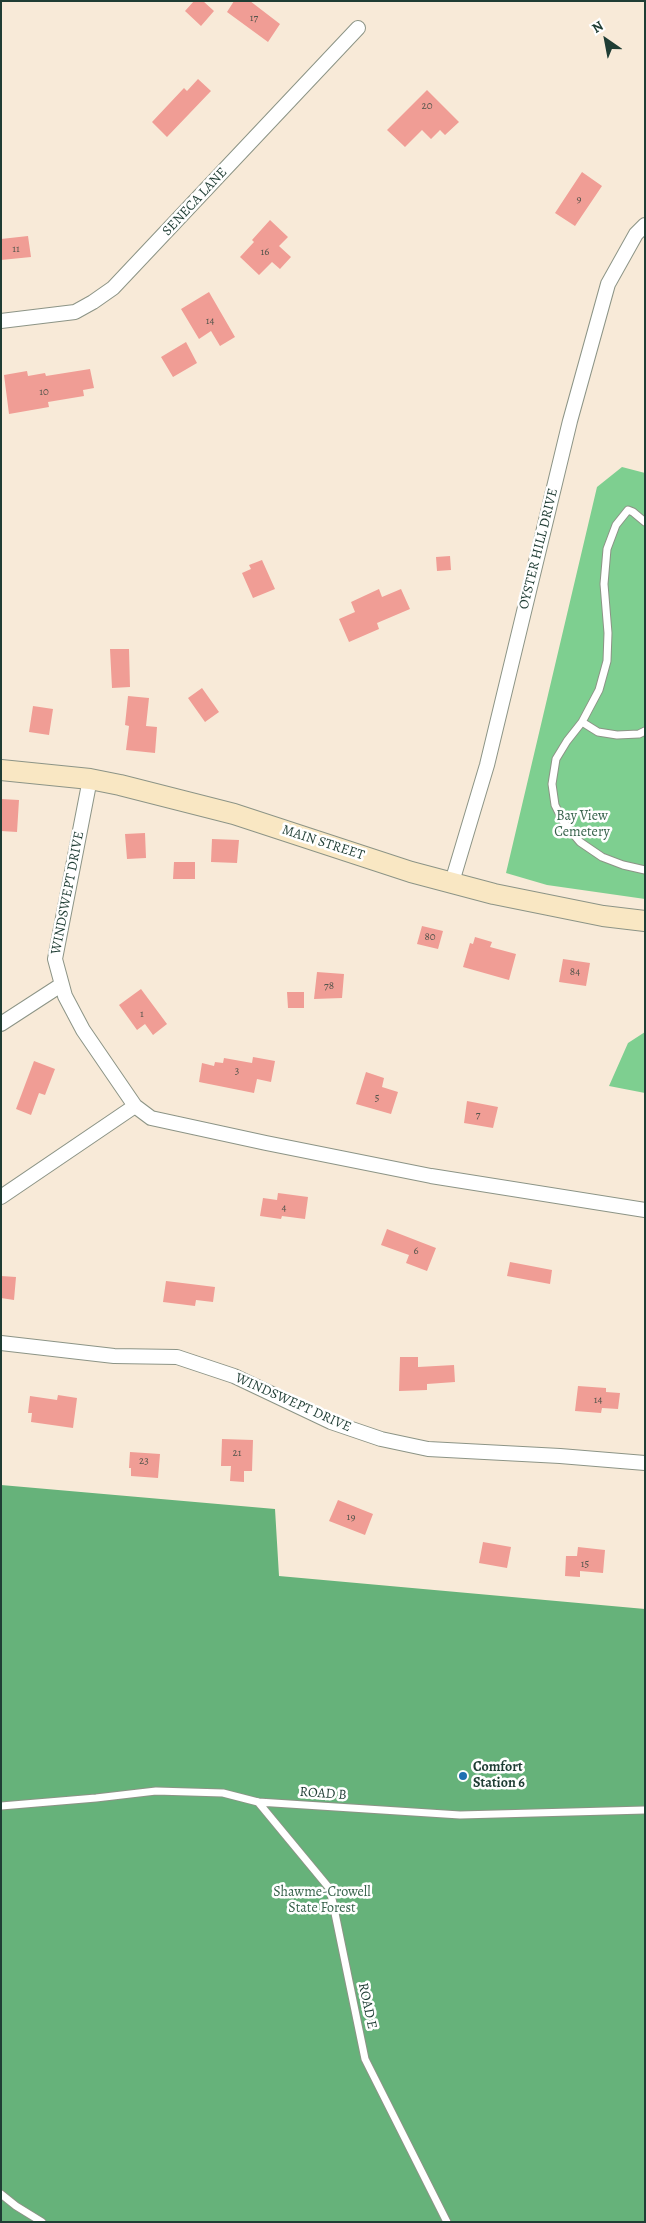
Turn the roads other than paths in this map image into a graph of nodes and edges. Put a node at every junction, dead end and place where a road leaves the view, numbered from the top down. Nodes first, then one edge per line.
1 (358, 28) dead end
2 (645, 225) edge
3 (1, 321) edge
4 (645, 522) edge
5 (582, 722) junction
6 (645, 731) edge
7 (1, 770) edge
8 (90, 779) junction
9 (645, 870) edge
10 (452, 882) junction
11 (645, 921) edge
12 (61, 985) junction
13 (1, 1024) edge
14 (135, 1106) junction
15 (1, 1197) edge
16 (645, 1210) edge
17 (1, 1343) edge
18 (645, 1463) edge
19 (258, 1802) junction
20 (1, 1806) edge
21 (645, 1810) edge
22 (1, 2194) edge
23 (42, 2222) edge
24 (447, 2222) edge

1 - 3 street, SENECA LANE
2 - 10 street, OYSTER HILL DRIVE
4 - 5 lane
5 - 6 lane
5 - 9 lane
7 - 8 main road, MAIN STREET
8 - 10 main road, MAIN STREET
8 - 12 street, WINDSWEPT DRIVE
10 - 11 main road, MAIN STREET
12 - 13 street
12 - 14 street, WINDSWEPT DRIVE
14 - 15 street
14 - 16 street, WINDSWEPT DRIVE
17 - 18 street, WINDSWEPT DRIVE
19 - 20 lane, ROAD B
19 - 21 lane, ROAD B
19 - 24 lane, ROAD E
22 - 23 lane

